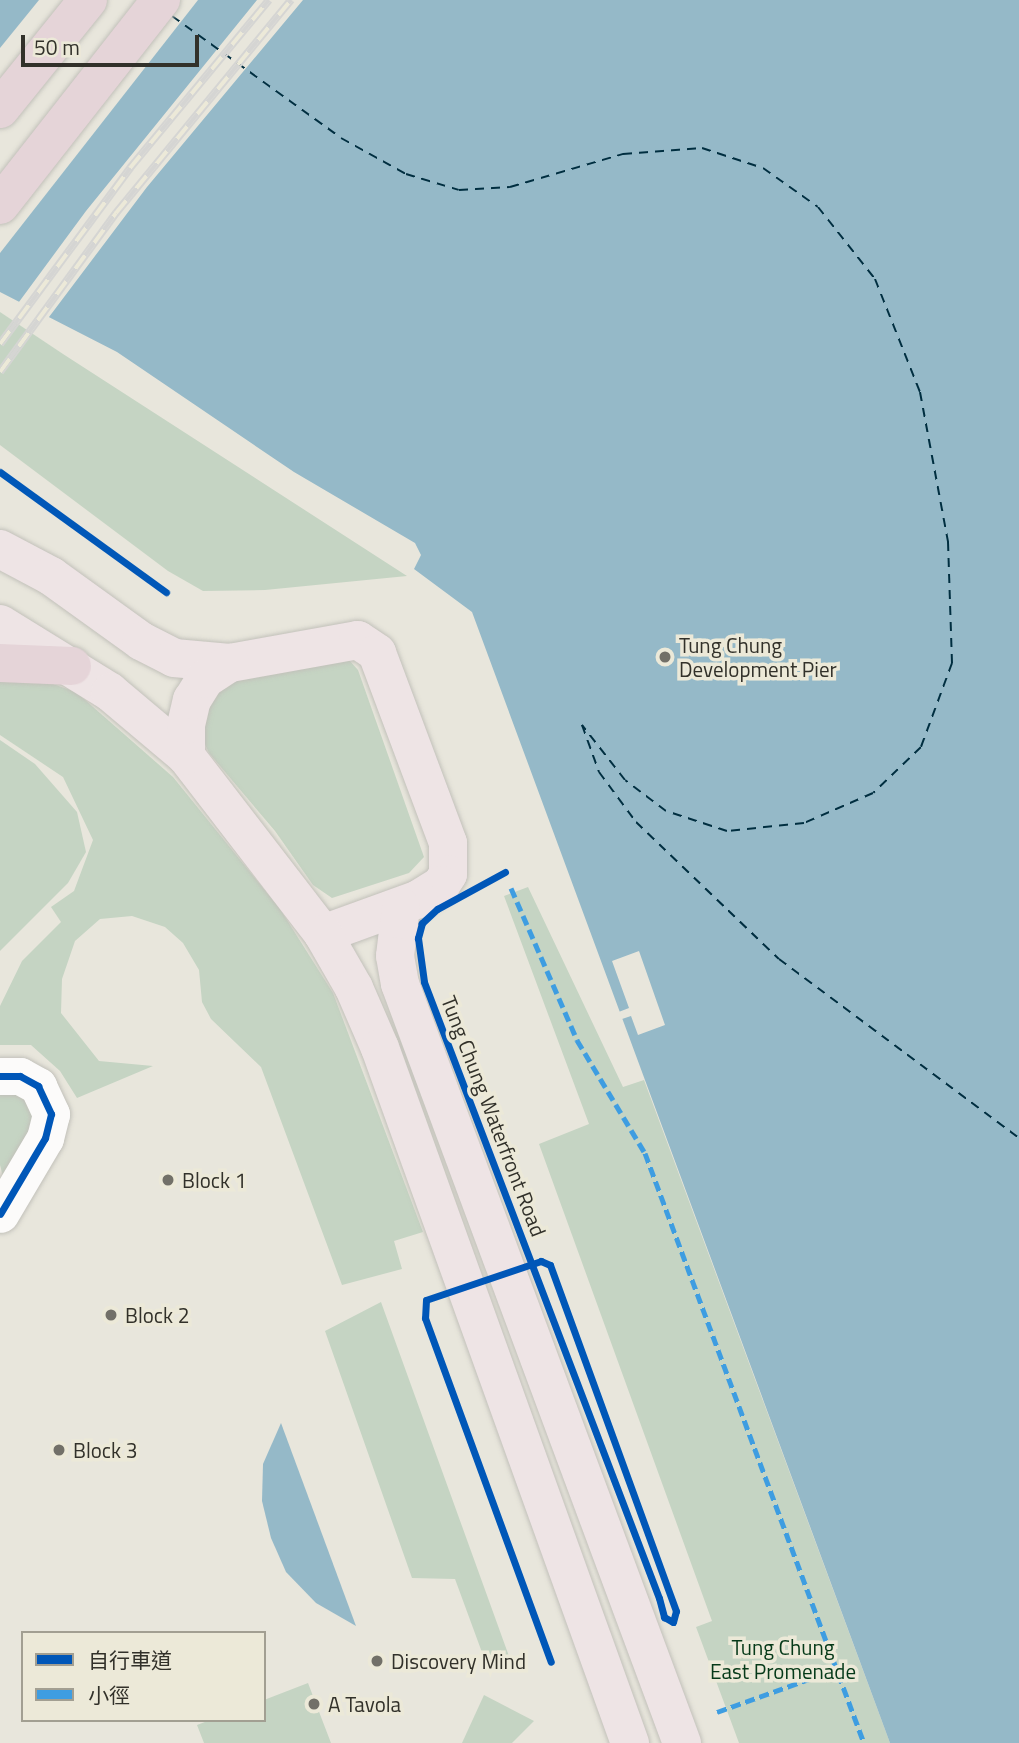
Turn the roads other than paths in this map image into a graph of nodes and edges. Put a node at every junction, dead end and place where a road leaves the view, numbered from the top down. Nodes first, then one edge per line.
1 (88, 0) edge
2 (161, 0) edge
3 (0, 109) edge
4 (0, 205) edge
5 (0, 549) edge
6 (0, 624) edge
7 (0, 663) edge
8 (230, 663) junction
9 (72, 666) junction
10 (186, 756) junction
11 (401, 907) junction
12 (323, 934) junction
13 (0, 1076) edge
14 (0, 1214) edge
15 (675, 1741) edge
16 (630, 1743) edge

1 - 3 highway
2 - 4 highway
5 - 8 main road
6 - 9 main road
7 - 9 highway
8 - 10 main road
8 - 11 main road
9 - 10 main road
10 - 12 main road
11 - 12 main road
11 - 15 main road, Tung Chung Waterfront Road
12 - 16 main road
13 - 14 street

